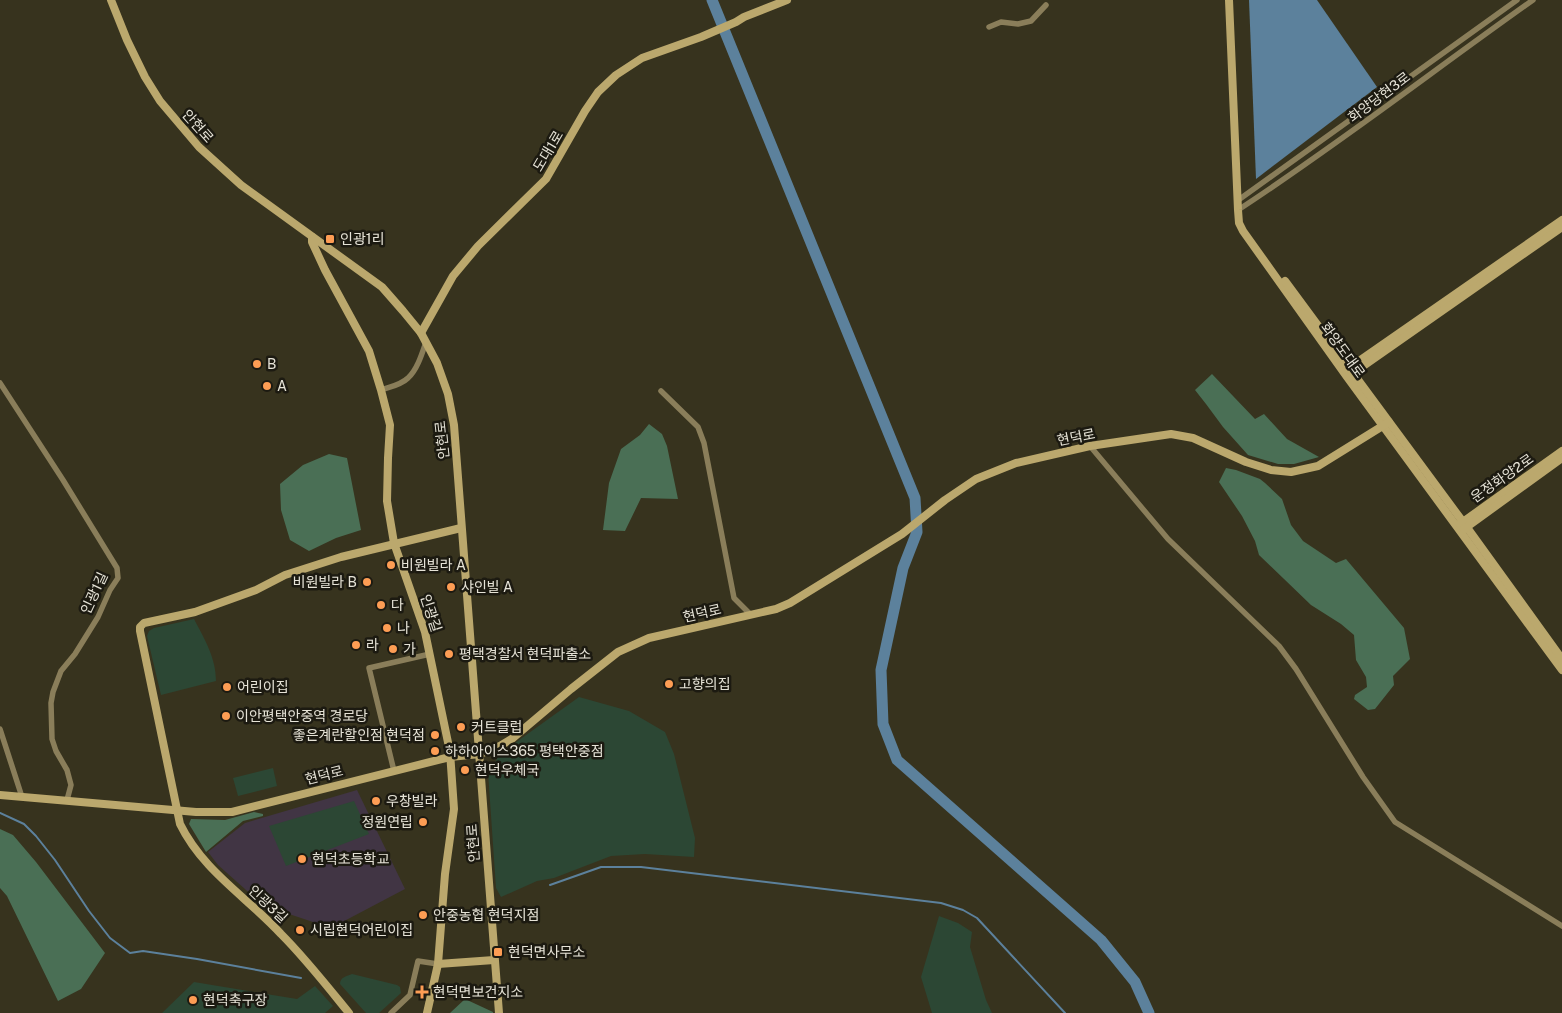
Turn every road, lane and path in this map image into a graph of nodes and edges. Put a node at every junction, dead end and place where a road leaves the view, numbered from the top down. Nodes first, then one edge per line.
1 (111, 0) edge
2 (787, 0) edge
3 (1231, 0) edge
4 (1516, 0) edge
5 (1533, 0) edge
6 (1046, 5) dead end
7 (989, 27) dead end
8 (1239, 204) junction
9 (1562, 220) edge
10 (1562, 227) edge
11 (312, 237) junction
12 (421, 333) junction
13 (426, 342) junction
14 (1348, 373) junction
15 (0, 384) edge
16 (381, 390) junction
17 (661, 391) dead end
18 (1386, 424) junction
19 (1090, 446) junction
20 (1562, 452) edge
21 (1562, 458) edge
22 (1462, 526) junction
23 (461, 528) junction
24 (394, 543) junction
25 (751, 615) junction
26 (430, 654) junction
27 (1562, 659) edge
28 (1562, 670) edge
29 (0, 729) edge
30 (480, 754) junction
31 (450, 757) junction
32 (394, 771) junction
33 (0, 795) edge
34 (22, 797) junction
35 (67, 800) junction
36 (177, 810) junction
37 (1562, 926) edge
38 (494, 960) junction
39 (438, 964) junction
40 (348, 1013) edge
41 (391, 1013) edge
42 (427, 1013) edge
43 (499, 1013) edge

1 - 11 street, 안현로
2 - 12 street, 도대1로
3 - 8 street, 화양도대로
4 - 8 street, 화양당현3로
5 - 8 street, 화양당현3로
6 - 7 street
8 - 14 street, 화양도대로
9 - 14 street
10 - 14 street
11 - 12 street, 안현로
11 - 16 street, 인광길
12 - 13 street, 안현로
13 - 16 street
13 - 23 street, 안현로
14 - 18 street, 화양도대로
15 - 35 street, 인광1길
16 - 24 street, 인광길
17 - 25 street
18 - 19 street, 현덕로
18 - 22 street, 화양도대로
19 - 25 street, 현덕로
19 - 37 street
20 - 22 street, 운정화양2로
21 - 22 street, 운정화양2로
22 - 27 street, 화양도대로
22 - 28 street, 화양도대로
23 - 24 street
23 - 30 street, 안현로
24 - 26 street, 인광길
24 - 36 street, 인광3길
25 - 30 street, 현덕로
26 - 31 street, 인광길
26 - 32 street
29 - 34 street
30 - 31 street, 현덕로
30 - 38 street, 안현로
31 - 32 street, 현덕로
31 - 39 street, 인광길
32 - 36 street, 현덕로
33 - 34 street, 현덕로
34 - 35 street, 현덕로
35 - 36 street, 현덕로
36 - 40 street, 인광3길
38 - 39 street
38 - 43 street, 안현로
39 - 41 street
39 - 42 street, 인광길

